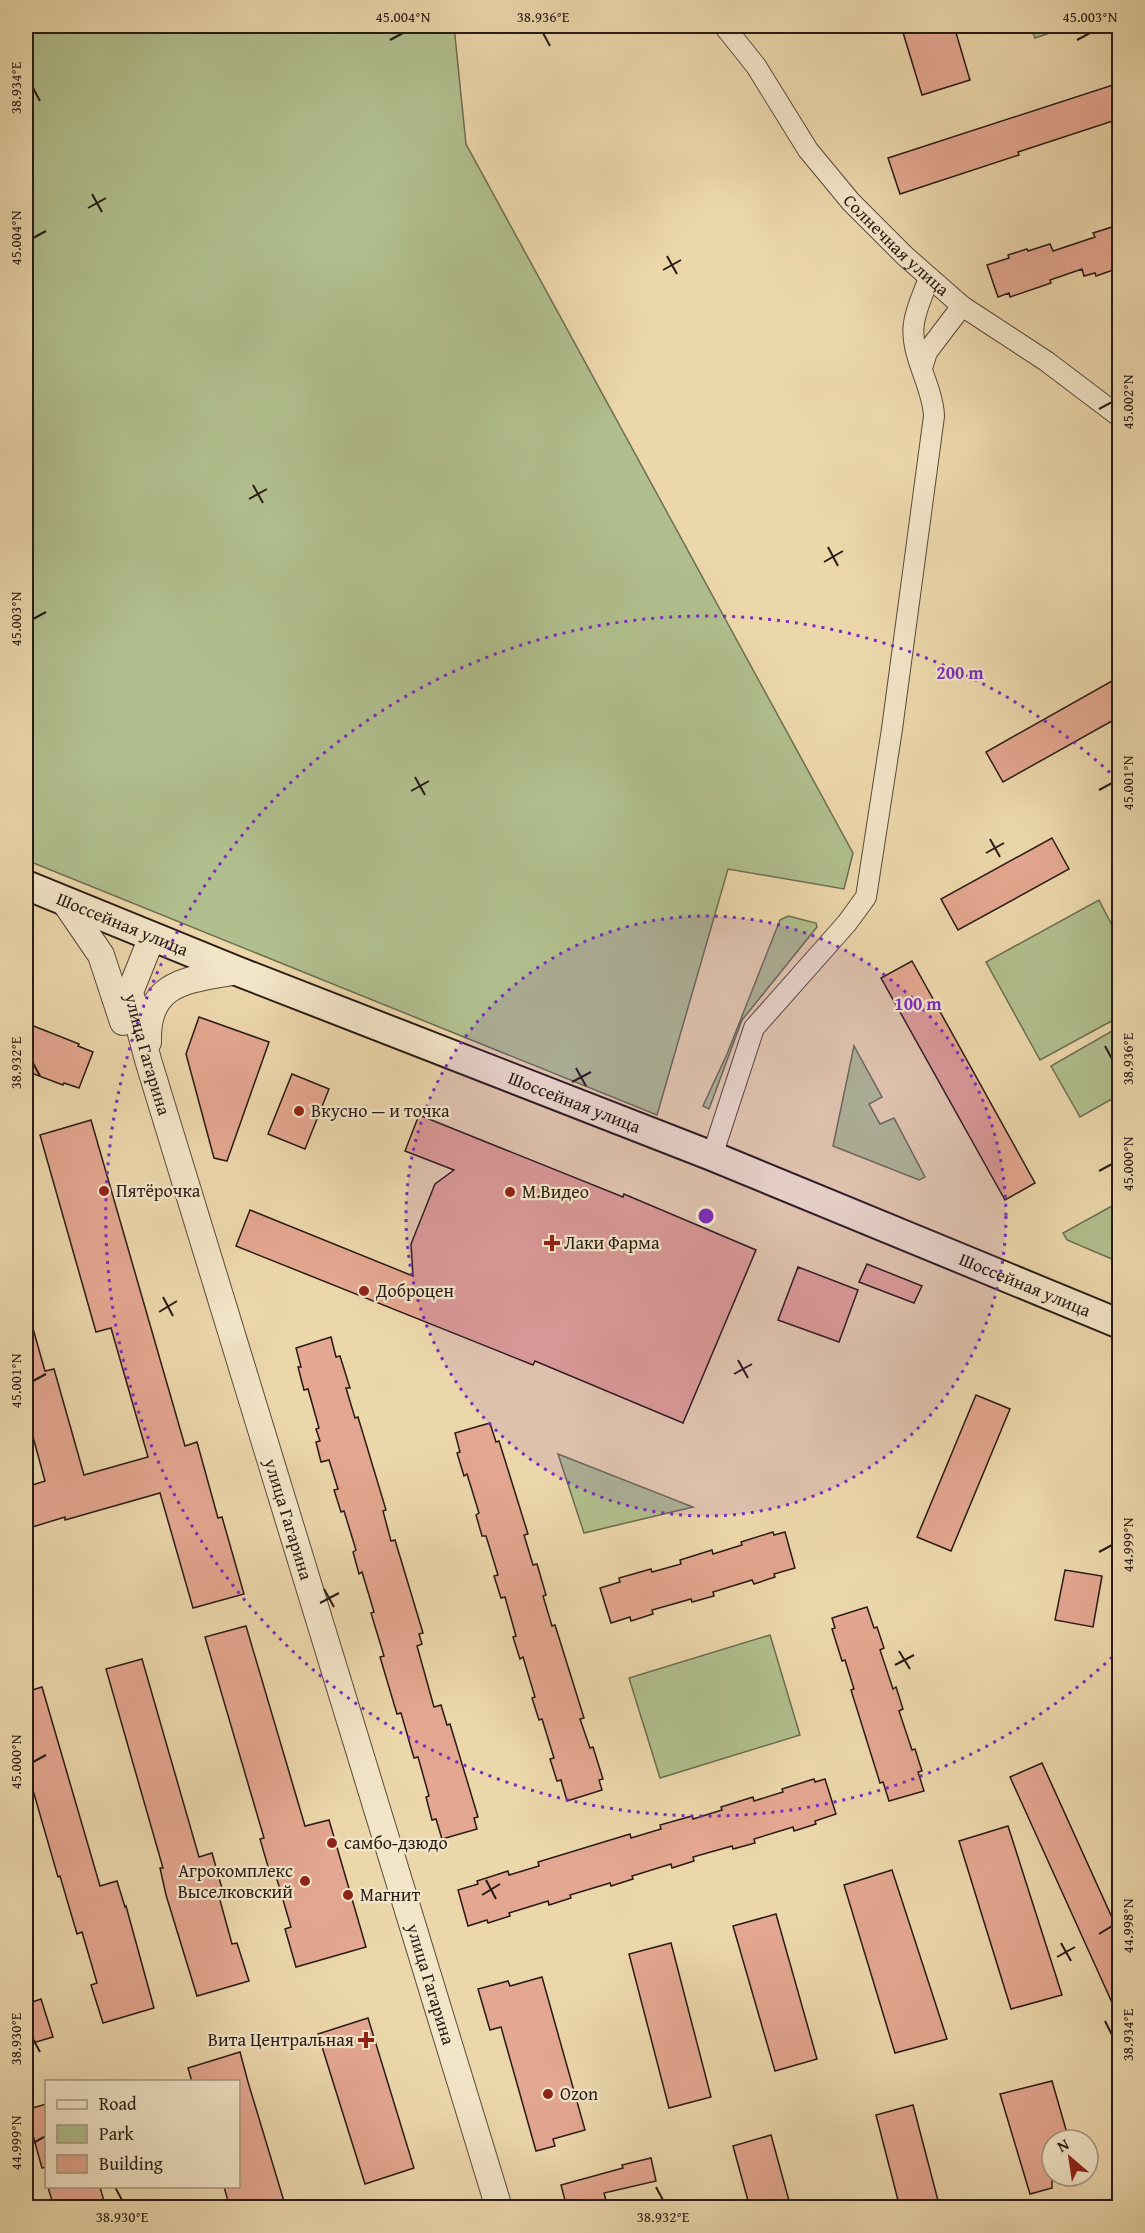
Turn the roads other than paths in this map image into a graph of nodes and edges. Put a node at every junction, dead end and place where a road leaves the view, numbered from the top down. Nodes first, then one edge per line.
1 (724, 26) edge
2 (929, 278) junction
3 (962, 306) junction
4 (922, 368) junction
5 (1119, 417) edge
6 (26, 885) edge
7 (64, 901) junction
8 (153, 937) junction
9 (237, 971) junction
10 (148, 1060) junction
11 (712, 1156) junction
12 (1119, 1324) edge
13 (499, 2208) edge

1 - 2 street, Солнечная улица
2 - 3 street, Солнечная улица
2 - 4 street
3 - 4 street
3 - 5 street, Солнечная улица
4 - 11 street
6 - 7 main road, Шоссейная улица
7 - 8 main road, Шоссейная улица
7 - 10 street
8 - 9 main road, Шоссейная улица
8 - 10 street, улица Гагарина
9 - 10 street
9 - 11 main road, Шоссейная улица
10 - 13 street, улица Гагарина
11 - 12 main road, Шоссейная улица

